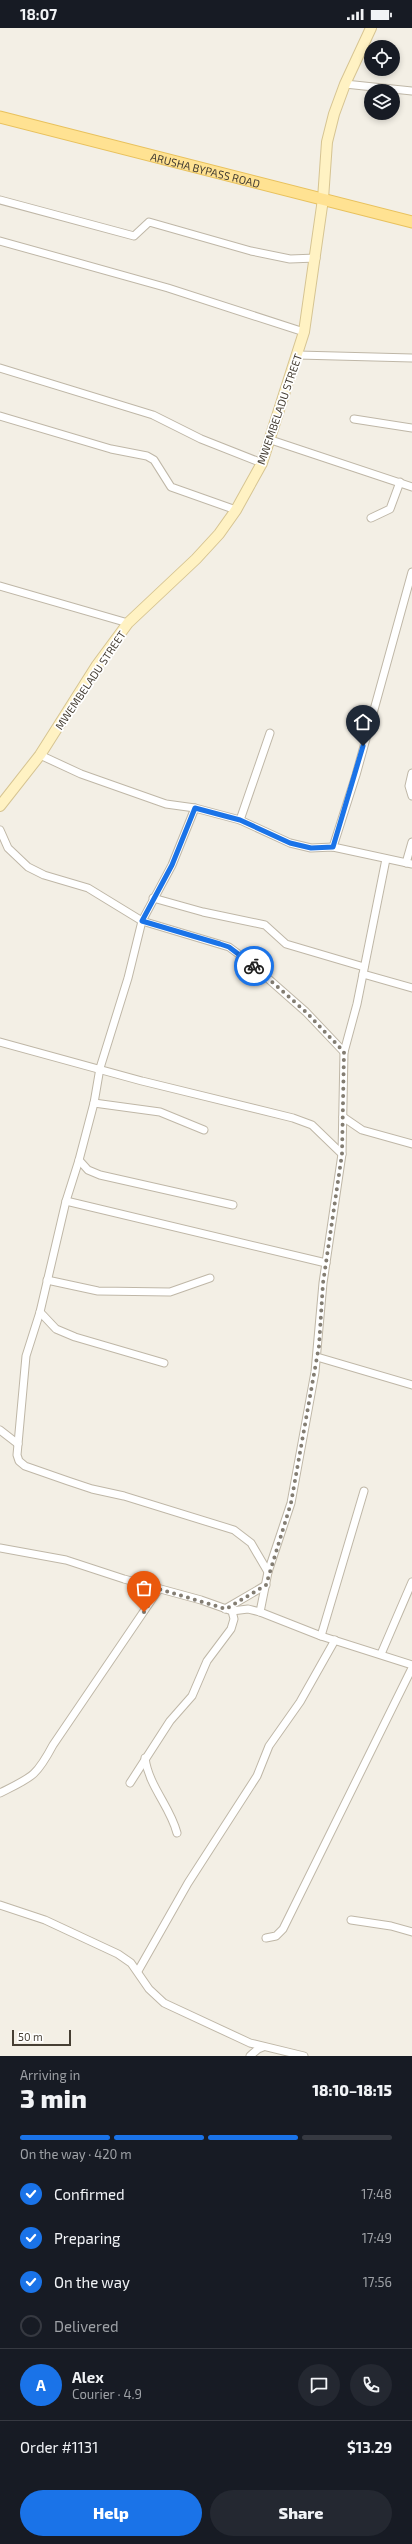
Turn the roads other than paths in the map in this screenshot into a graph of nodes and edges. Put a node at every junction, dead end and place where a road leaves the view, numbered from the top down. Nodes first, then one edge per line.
1 (371, 28) edge
2 (345, 84) junction
3 (412, 91) edge
4 (0, 117) edge
5 (323, 199) junction
6 (0, 200) edge
7 (412, 222) edge
8 (0, 241) edge
9 (316, 258) junction
10 (304, 332) junction
11 (298, 355) junction
12 (412, 358) edge
13 (0, 368) edge
14 (0, 416) edge
15 (354, 419) dead end
16 (412, 428) edge
17 (271, 440) junction
18 (262, 463) junction
19 (400, 482) junction
20 (412, 486) edge
21 (236, 510) junction
22 (371, 518) dead end
23 (412, 572) edge
24 (0, 586) edge
25 (128, 623) junction
26 (270, 733) dead end
27 (40, 755) junction
28 (412, 773) edge
29 (412, 796) edge
30 (0, 806) edge
31 (195, 808) junction
32 (240, 820) junction
33 (0, 830) edge
34 (412, 842) edge
35 (333, 847) junction
36 (386, 859) junction
37 (409, 863) edge
38 (153, 898) junction
39 (142, 921) junction
40 (363, 971) junction
41 (412, 988) edge
42 (0, 1042) edge
43 (344, 1052) junction
44 (100, 1068) junction
45 (94, 1103) junction
46 (343, 1117) junction
47 (204, 1130) dead end
48 (412, 1144) edge
49 (342, 1154) junction
50 (80, 1160) junction
51 (66, 1201) junction
52 (233, 1205) dead end
53 (326, 1263) junction
54 (210, 1278) dead end
55 (47, 1280) junction
56 (40, 1312) junction
57 (317, 1357) junction
58 (164, 1363) dead end
59 (412, 1385) edge
60 (0, 1430) edge
61 (18, 1444) junction
62 (364, 1491) dead end
63 (0, 1548) edge
64 (268, 1572) junction
65 (412, 1582) edge
66 (266, 1585) junction
67 (159, 1589) junction
68 (229, 1610) junction
69 (260, 1612) junction
70 (321, 1636) junction
71 (334, 1640) junction
72 (381, 1654) junction
73 (412, 1666) edge
74 (145, 1758) junction
75 (130, 1784) dead end
76 (0, 1793) edge
77 (177, 1833) dead end
78 (0, 1905) edge
79 (351, 1920) dead end
80 (412, 1932) edge
81 (266, 1938) dead end
82 (138, 1971) junction
83 (264, 2047) junction
84 (250, 2056) edge
85 (304, 2056) edge

1 - 2 street, MWEMBELADU STREET
2 - 3 street
2 - 5 street, MWEMBELADU STREET
4 - 5 main road, ARUSHA BYPASS ROAD
5 - 7 main road, ARUSHA BYPASS ROAD
5 - 9 street, MWEMBELADU STREET
6 - 9 street
8 - 10 street
9 - 10 street, MWEMBELADU STREET
10 - 11 street, MWEMBELADU STREET
11 - 12 street
11 - 17 street, MWEMBELADU STREET
13 - 18 street
14 - 21 street
15 - 16 street
17 - 18 street, MWEMBELADU STREET
17 - 19 street
18 - 21 street, MWEMBELADU STREET
19 - 20 street
19 - 22 street
21 - 25 street, MWEMBELADU STREET
23 - 35 street
24 - 25 street
25 - 27 street, MWEMBELADU STREET
26 - 32 street
27 - 30 street, MWEMBELADU STREET
27 - 31 street
28 - 29 street
31 - 32 street
31 - 38 street
32 - 35 street
33 - 39 street
34 - 37 street
35 - 36 street
36 - 37 street
36 - 40 street
38 - 39 street
38 - 40 street
39 - 43 street
39 - 44 street
40 - 41 street
40 - 43 street
42 - 44 street
43 - 46 street
44 - 45 street
44 - 49 street
45 - 47 street
45 - 50 street
46 - 48 street
46 - 49 street
49 - 53 street
50 - 51 street
50 - 52 street
51 - 53 street
51 - 55 street
53 - 57 street
54 - 55 street
55 - 56 street
56 - 58 street
56 - 61 street
57 - 59 street
57 - 64 street
60 - 61 street
61 - 64 street
62 - 70 street
63 - 67 street
64 - 66 street
65 - 72 street
66 - 68 street
66 - 69 street
67 - 68 street
67 - 76 street
68 - 69 street
68 - 74 street
69 - 70 street
70 - 71 street
71 - 72 street
71 - 82 street
72 - 73 street
73 - 81 street
74 - 75 street
74 - 77 street
78 - 82 street
79 - 80 street
82 - 83 street
83 - 84 street
83 - 85 street

